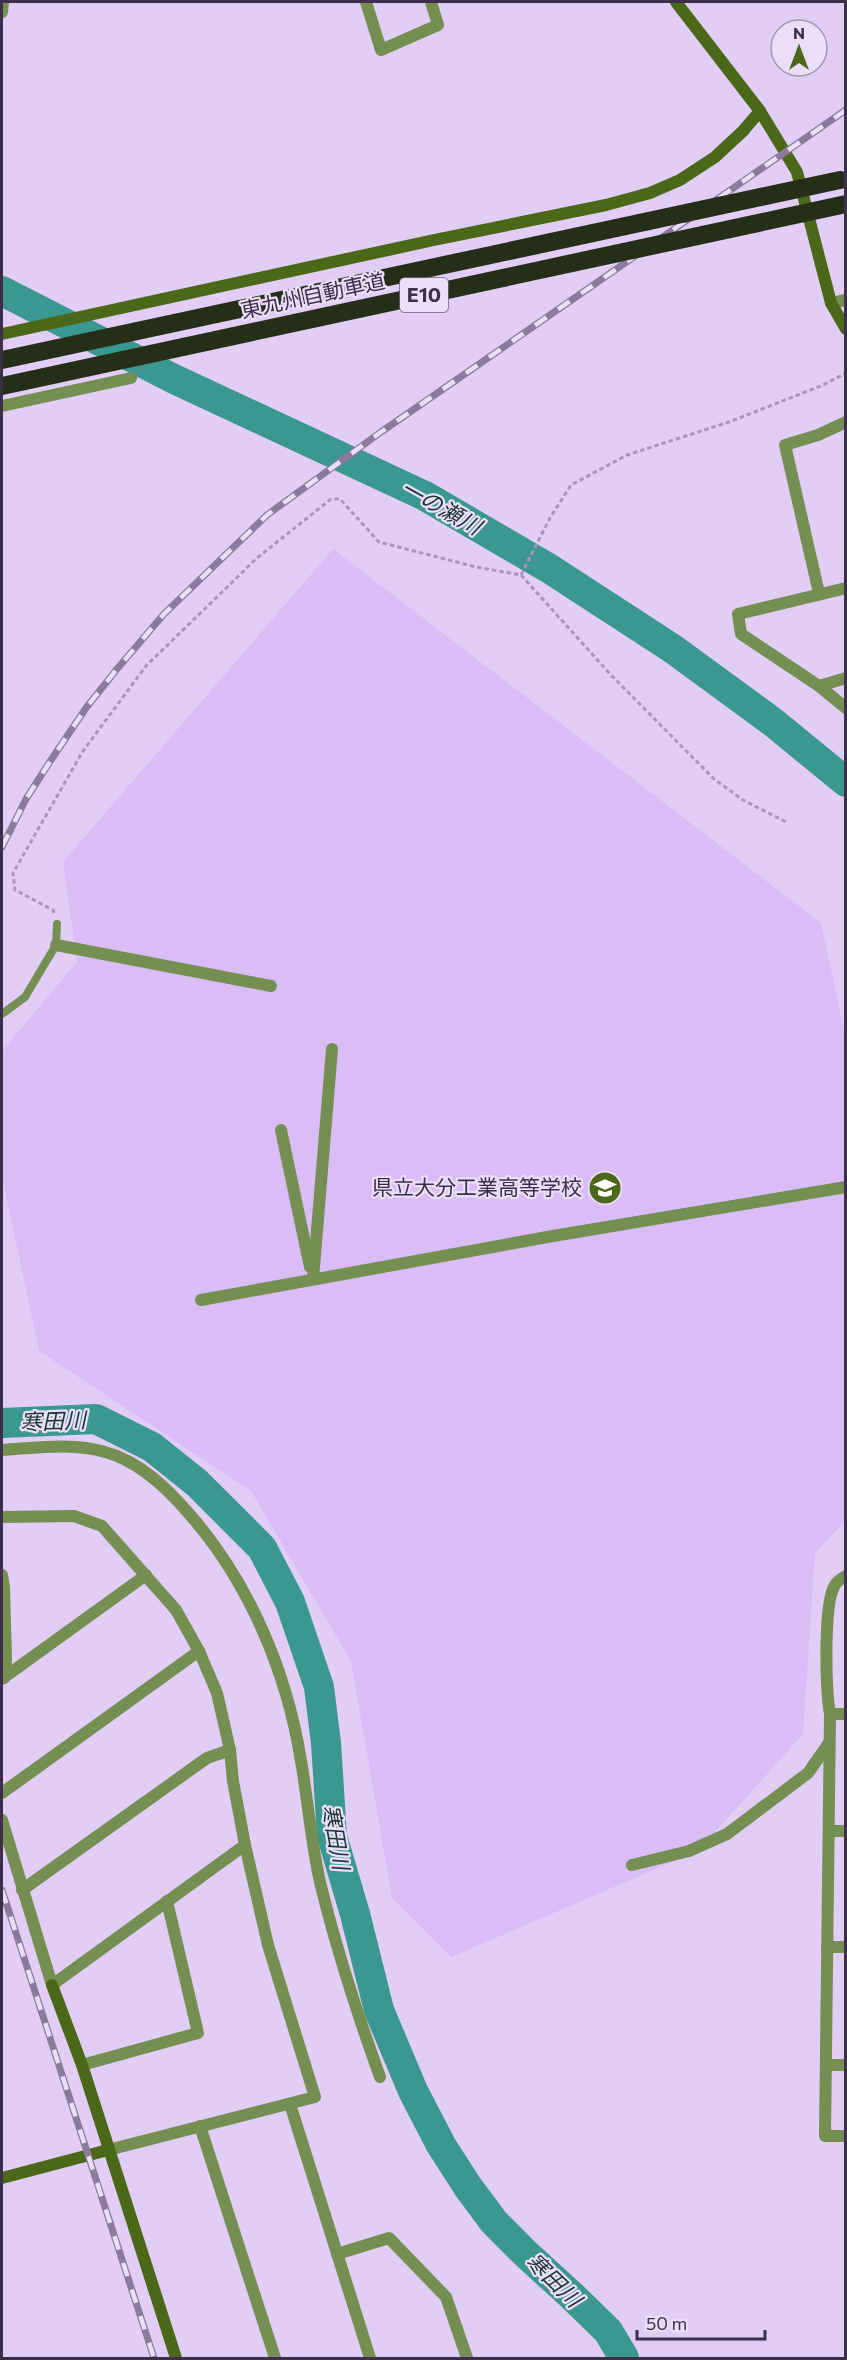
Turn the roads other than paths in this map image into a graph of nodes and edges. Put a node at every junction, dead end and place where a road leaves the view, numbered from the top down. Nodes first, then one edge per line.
1 (3, 2) edge
2 (366, 2) edge
3 (431, 2) edge
4 (676, 2) edge
5 (2, 12) edge
6 (760, 111) junction
7 (840, 180) dead end
8 (846, 204) edge
9 (846, 300) edge
10 (831, 303) junction
11 (846, 329) edge
12 (2, 334) edge
13 (2, 360) edge
14 (131, 378) dead end
15 (2, 386) edge
16 (2, 406) edge
17 (846, 422) edge
18 (846, 588) edge
19 (819, 593) junction
20 (846, 678) edge
21 (819, 686) junction
22 (846, 708) edge
23 (57, 924) road end
24 (56, 945) junction
25 (271, 986) dead end
26 (2, 1014) edge
27 (332, 1049) dead end
28 (281, 1130) dead end
29 (846, 1186) edge
30 (313, 1280) junction
31 (201, 1300) dead end
32 (2, 1450) edge
33 (2, 1517) edge
34 (2, 1575) edge
35 (146, 1575) junction
36 (846, 1576) edge
37 (199, 1652) junction
38 (3, 1678) edge
39 (830, 1714) junction
40 (846, 1714) edge
41 (830, 1742) junction
42 (230, 1750) junction
43 (2, 1793) edge
44 (2, 1820) edge
45 (846, 1830) edge
46 (829, 1831) junction
47 (246, 1845) junction
48 (632, 1865) dead end
49 (22, 1890) junction
50 (168, 1901) junction
51 (827, 1947) junction
52 (846, 1947) edge
53 (52, 1985) junction
54 (82, 2065) junction
55 (826, 2065) junction
56 (846, 2065) edge
57 (380, 2077) dead end
58 (290, 2103) junction
59 (200, 2127) junction
60 (846, 2136) edge
61 (108, 2150) junction
62 (2, 2178) edge
63 (337, 2254) junction
64 (176, 2358) edge
65 (275, 2358) edge
66 (370, 2358) edge
67 (467, 2358) edge

1 - 5 street
2 - 3 street
4 - 6 street
6 - 10 street
6 - 12 street
7 - 13 highway, 東九州自動車道 / E10, bridge
8 - 15 highway, 東九州自動車道 / E10, bridge
9 - 10 street
10 - 11 street
14 - 16 street
17 - 19 street
18 - 19 street
19 - 21 street
20 - 21 street
21 - 22 street
23 - 24 lane
24 - 25 street
24 - 26 lane
27 - 30 street
28 - 30 street
29 - 30 street
30 - 31 street
32 - 57 street
33 - 35 street
34 - 38 street
35 - 37 street
35 - 38 street
36 - 39 street
37 - 42 street
37 - 43 street
39 - 40 street
39 - 41 street
41 - 46 street
41 - 48 street
42 - 47 street
42 - 49 street
44 - 49 street
45 - 46 street
46 - 51 street
47 - 50 street
47 - 58 street
49 - 53 street
50 - 53 street
50 - 54 street
51 - 52 street
51 - 55 street
53 - 54 street
54 - 61 street
55 - 56 street
55 - 60 street
58 - 59 street
58 - 63 street
59 - 61 street
59 - 65 street
61 - 62 street
61 - 64 street
63 - 66 street
63 - 67 street

